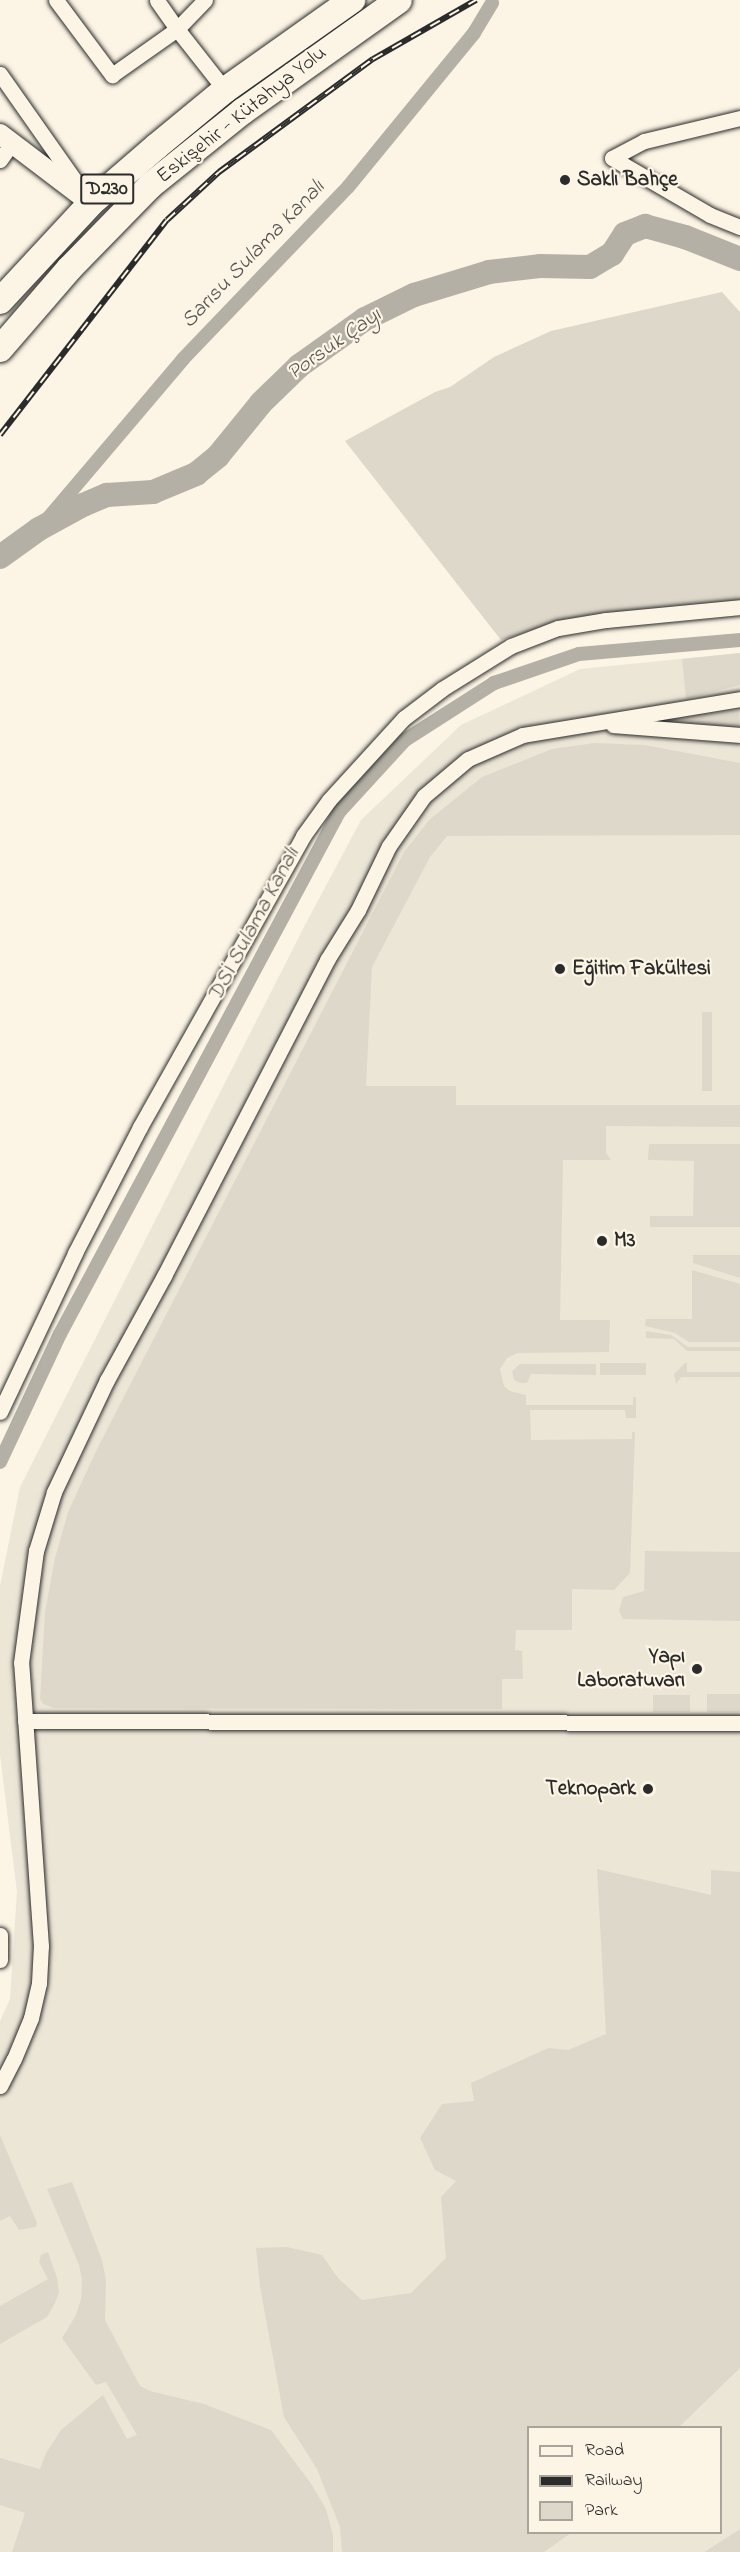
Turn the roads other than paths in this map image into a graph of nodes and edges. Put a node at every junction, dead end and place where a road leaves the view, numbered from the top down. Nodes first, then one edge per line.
1 (56, 0) edge
2 (157, 0) edge
3 (205, 0) edge
4 (352, 0) edge
5 (399, 0) edge
6 (177, 29) junction
7 (0, 74) edge
8 (225, 90) junction
9 (243, 111) junction
10 (740, 118) edge
11 (6, 139) edge
12 (0, 160) edge
13 (91, 203) junction
14 (740, 227) edge
15 (0, 302) edge
16 (0, 349) edge
17 (740, 607) edge
18 (740, 699) edge
19 (592, 723) junction
20 (740, 735) edge
21 (0, 1412) edge
22 (25, 1721) junction
23 (740, 1723) edge
24 (0, 1935) edge
25 (0, 1960) edge
26 (0, 2086) edge

1 - 6 street
2 - 6 street
3 - 6 street
4 - 8 highway, Eskişehir - Kütahya Yolu / D230
5 - 9 highway, Eskişehir - Kütahya Yolu / D230
6 - 8 street
7 - 13 street
8 - 9 highway
8 - 13 highway, Eskişehir - Kütahya Yolu / D230
9 - 16 highway, Eskişehir - Kütahya Yolu / D230
10 - 14 street
11 - 12 street
11 - 13 street
13 - 15 highway, Eskişehir - Kütahya Yolu / D230
17 - 21 street
18 - 19 street
19 - 20 street
19 - 22 street
22 - 23 street
22 - 26 street
24 - 25 street

